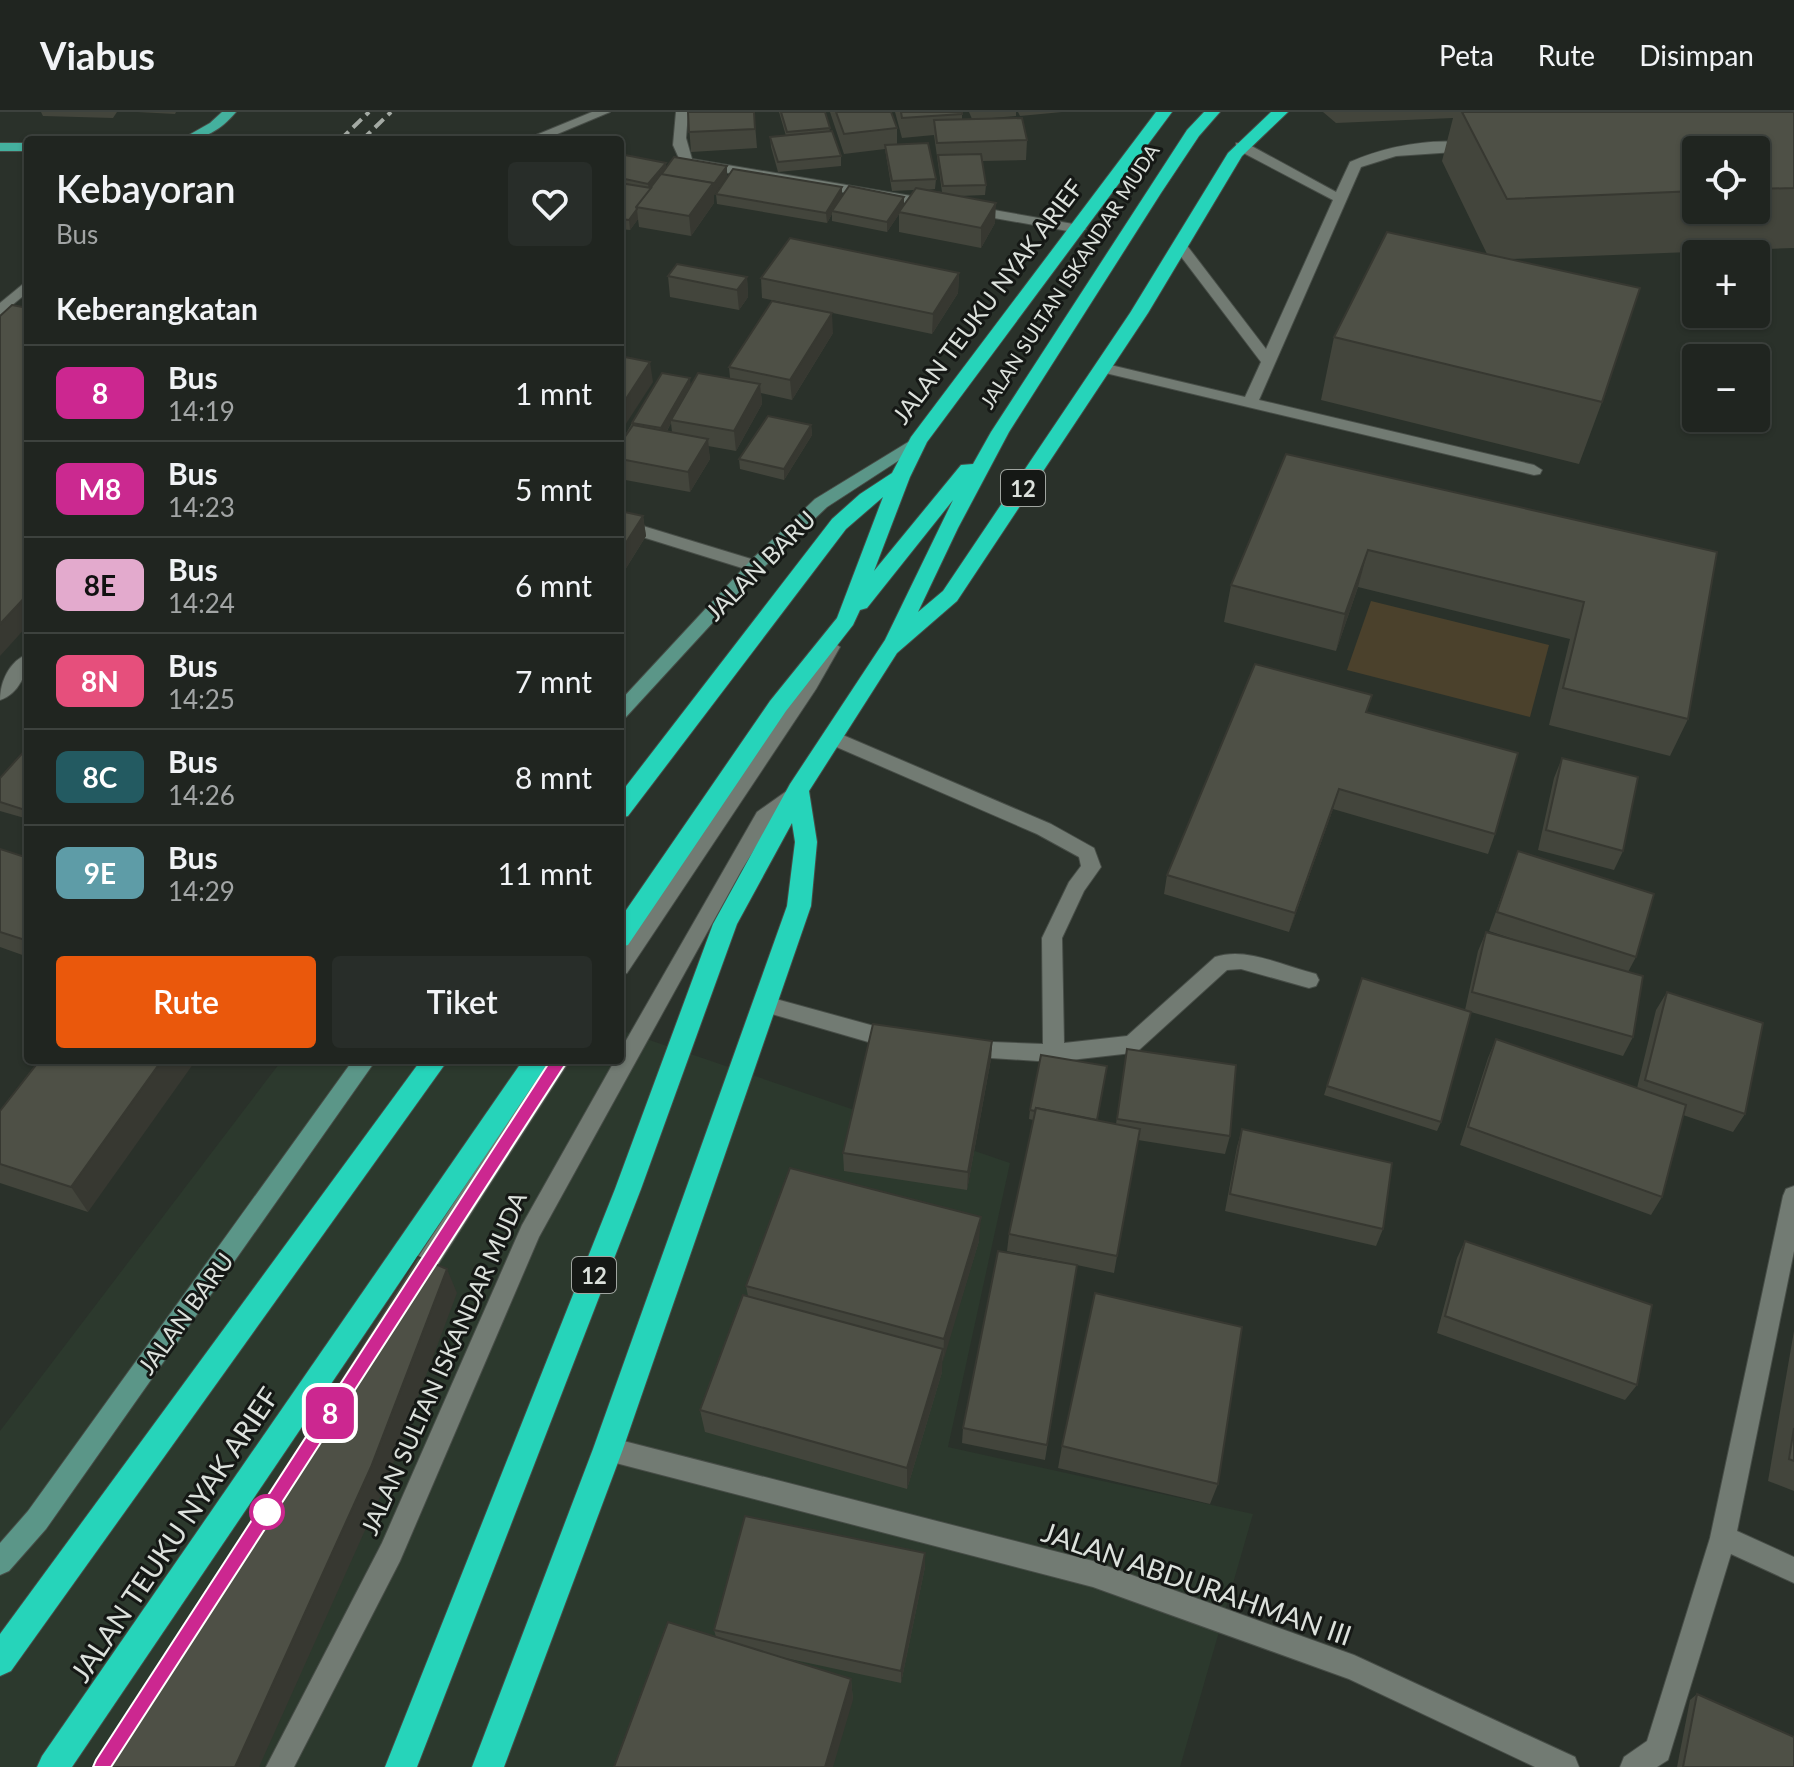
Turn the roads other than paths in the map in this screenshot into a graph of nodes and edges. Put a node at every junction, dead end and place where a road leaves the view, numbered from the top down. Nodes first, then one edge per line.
1 (230, 112) edge
2 (604, 112) edge
3 (682, 112) edge
4 (1164, 112) edge
5 (1212, 112) edge
6 (1280, 112) edge
7 (195, 136) edge
8 (541, 136) edge
9 (1241, 146) junction
10 (1491, 146) edge
11 (0, 147) edge
12 (24, 147) edge
13 (1340, 199) junction
14 (1079, 229) junction
15 (1180, 246) junction
16 (24, 288) edge
17 (0, 311) edge
18 (1268, 361) junction
19 (1102, 368) junction
20 (1250, 403) junction
21 (1000, 432) junction
22 (918, 441) junction
23 (1534, 470) edge
24 (900, 477) junction
25 (624, 525) edge
26 (755, 566) junction
27 (846, 620) junction
28 (890, 648) junction
29 (24, 670) edge
30 (0, 694) edge
31 (624, 708) edge
32 (831, 737) junction
33 (798, 790) junction
34 (624, 805) edge
35 (624, 932) edge
36 (624, 961) edge
37 (1309, 980) dead end
38 (765, 1004) junction
39 (920, 1045) edge
40 (951, 1049) edge
41 (1053, 1053) junction
42 (624, 1063) edge
43 (362, 1064) edge
44 (432, 1064) edge
45 (534, 1064) edge
46 (556, 1064) edge
47 (624, 1064) edge
48 (1794, 1196) edge
49 (404, 1297) edge
50 (608, 1449) junction
51 (1723, 1538) junction
52 (0, 1562) edge
53 (1794, 1570) edge
54 (0, 1660) edge
55 (53, 1767) edge
56 (280, 1767) edge
57 (401, 1767) edge
58 (488, 1767) edge
59 (1565, 1767) edge
60 (1634, 1767) edge

1 - 7 main road
2 - 8 street
3 - 14 street
4 - 14 highway, JALAN TEUKU NYAK ARIEF / 12
5 - 21 highway, JALAN SULTAN ISKANDAR MUDA / 12
6 - 9 highway, 12
9 - 13 street
9 - 15 highway, 12
10 - 13 street
11 - 12 main road
13 - 18 street
14 - 22 highway, JALAN TEUKU NYAK ARIEF / 12
15 - 18 street
15 - 19 highway, 12
16 - 17 street
18 - 20 street
19 - 20 street
19 - 28 highway, 12
20 - 23 street
21 - 27 highway, JALAN SULTAN ISKANDAR MUDA / 12
21 - 28 highway, JALAN SULTAN ISKANDAR MUDA / 12
22 - 24 highway, JALAN TEUKU NYAK ARIEF / 12
22 - 26 main road, JALAN BARU
24 - 27 highway, JALAN TEUKU NYAK ARIEF / 12
24 - 34 highway
25 - 26 street
26 - 31 main road, JALAN BARU
27 - 35 highway, JALAN TEUKU NYAK ARIEF / 12
27 - 36 street
28 - 32 highway, 12
29 - 30 street
32 - 33 highway, 12
32 - 41 street
33 - 38 highway
33 - 42 street, JALAN SULTAN ISKANDAR MUDA
33 - 57 highway, 12
37 - 41 street
38 - 39 street
38 - 50 highway
40 - 41 street
43 - 52 main road, JALAN BARU
44 - 54 highway
45 - 55 highway, JALAN TEUKU NYAK ARIEF
46 - 49 street
47 - 56 street, JALAN SULTAN ISKANDAR MUDA
48 - 51 street
50 - 58 highway
50 - 59 street, JALAN ABDURAHMAN III
51 - 53 street
51 - 60 street

